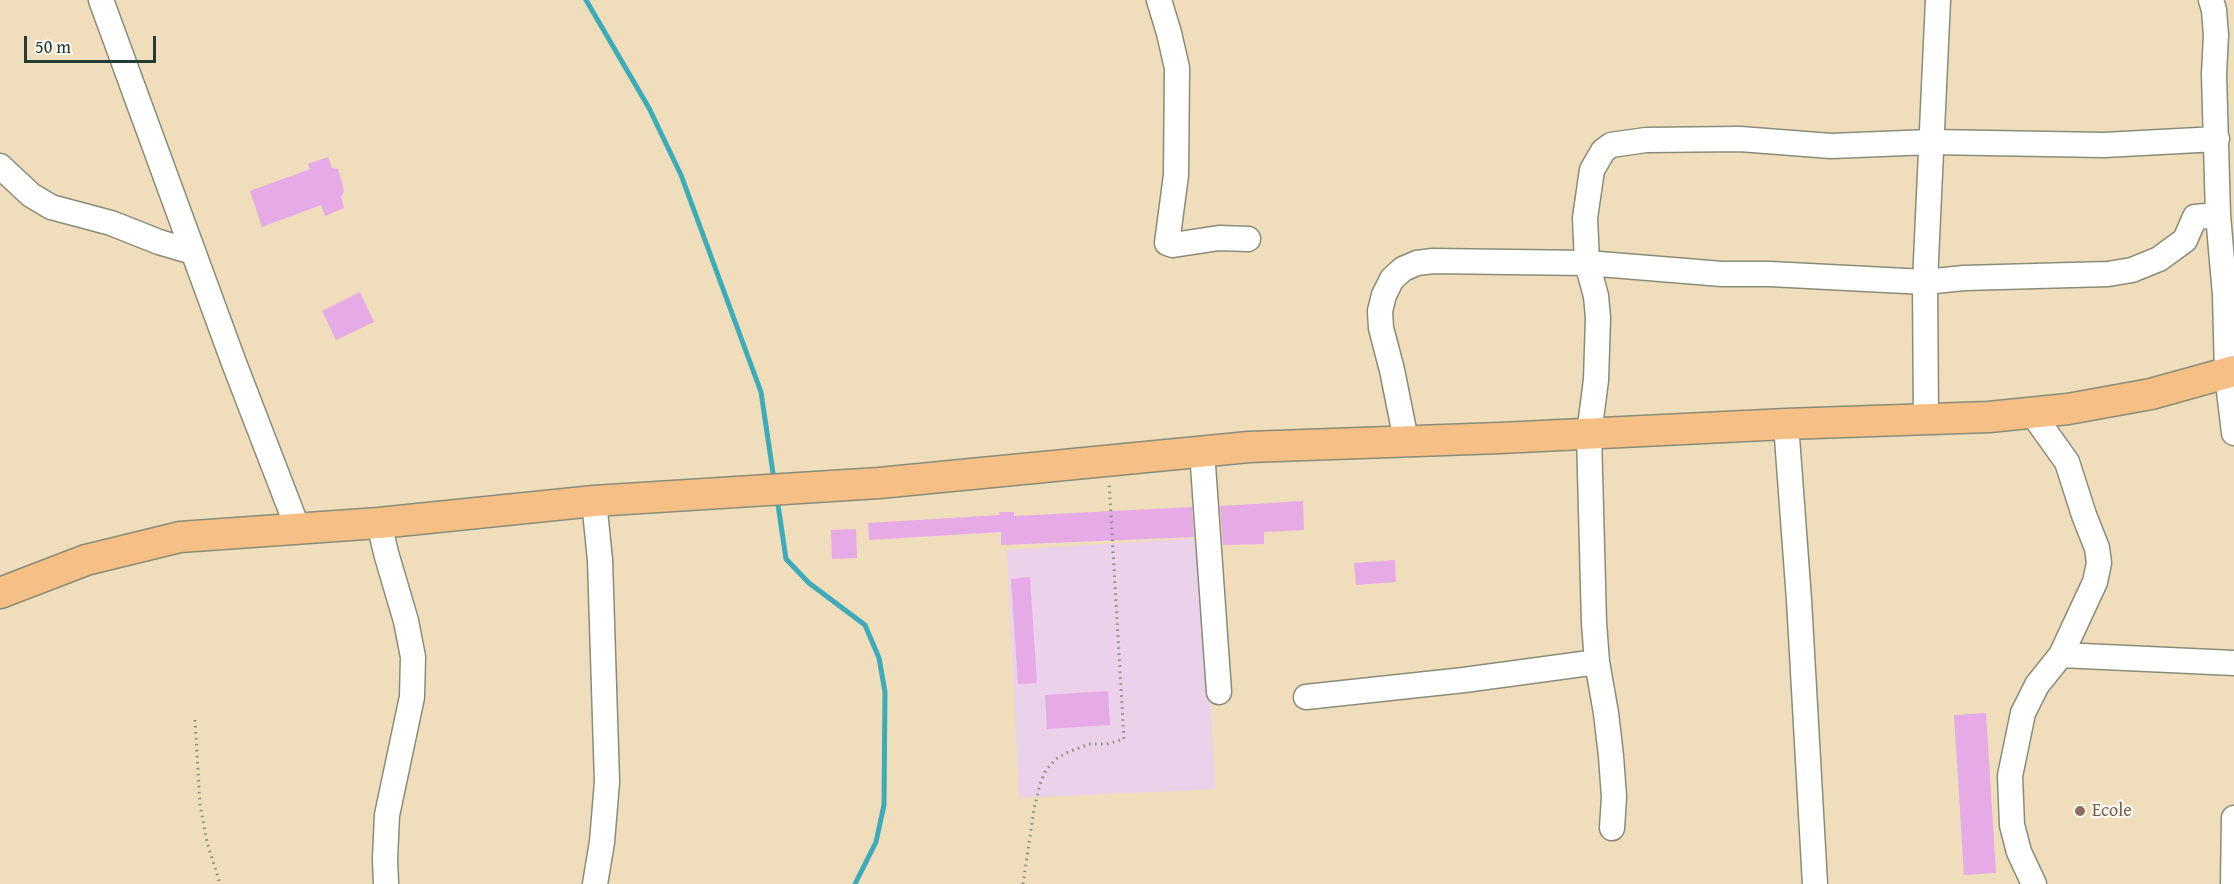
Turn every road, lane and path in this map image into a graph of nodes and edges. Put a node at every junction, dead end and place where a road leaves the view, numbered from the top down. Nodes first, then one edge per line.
1 (100, 0) edge
2 (1159, 0) edge
3 (1938, 0) edge
4 (2211, 0) edge
5 (2217, 139) junction
6 (1931, 142) junction
7 (0, 166) edge
8 (2218, 215) junction
9 (1248, 238) dead end
10 (193, 252) junction
11 (1587, 263) junction
12 (1925, 282) junction
13 (2230, 373) edge
14 (2032, 412) junction
15 (1926, 419) junction
16 (1786, 424) junction
17 (2234, 433) edge
18 (1589, 434) junction
19 (1406, 441) junction
20 (1202, 451) junction
21 (1108, 459) junction
22 (594, 501) junction
23 (379, 523) junction
24 (298, 529) junction
25 (0, 593) edge
26 (2061, 655) junction
27 (1597, 662) junction
28 (2234, 663) edge
29 (1220, 692) dead end
30 (1306, 697) dead end
31 (195, 720) dead end
32 (2234, 818) edge
33 (1612, 828) dead end
34 (220, 884) edge
35 (386, 884) edge
36 (595, 884) edge
37 (1023, 884) edge
38 (1815, 884) edge
39 (2034, 884) edge
40 (2233, 884) edge

1 - 10 street
2 - 9 street
3 - 6 street
4 - 5 street
5 - 6 street
5 - 8 street
6 - 11 street
6 - 12 street
7 - 10 street
8 - 12 street
8 - 13 street
10 - 24 street
11 - 12 street
11 - 18 street
11 - 19 street
12 - 15 street
13 - 14 main road
13 - 17 street
14 - 15 main road
14 - 26 street
15 - 16 main road
16 - 18 main road
16 - 38 street
18 - 19 main road
18 - 27 street
19 - 20 main road
20 - 21 main road
20 - 29 street
21 - 22 main road
21 - 37 path
22 - 23 main road
22 - 36 street
23 - 24 main road
23 - 35 street
24 - 25 main road
26 - 28 street
26 - 39 street
27 - 30 street
27 - 33 street
31 - 34 path
32 - 40 street

